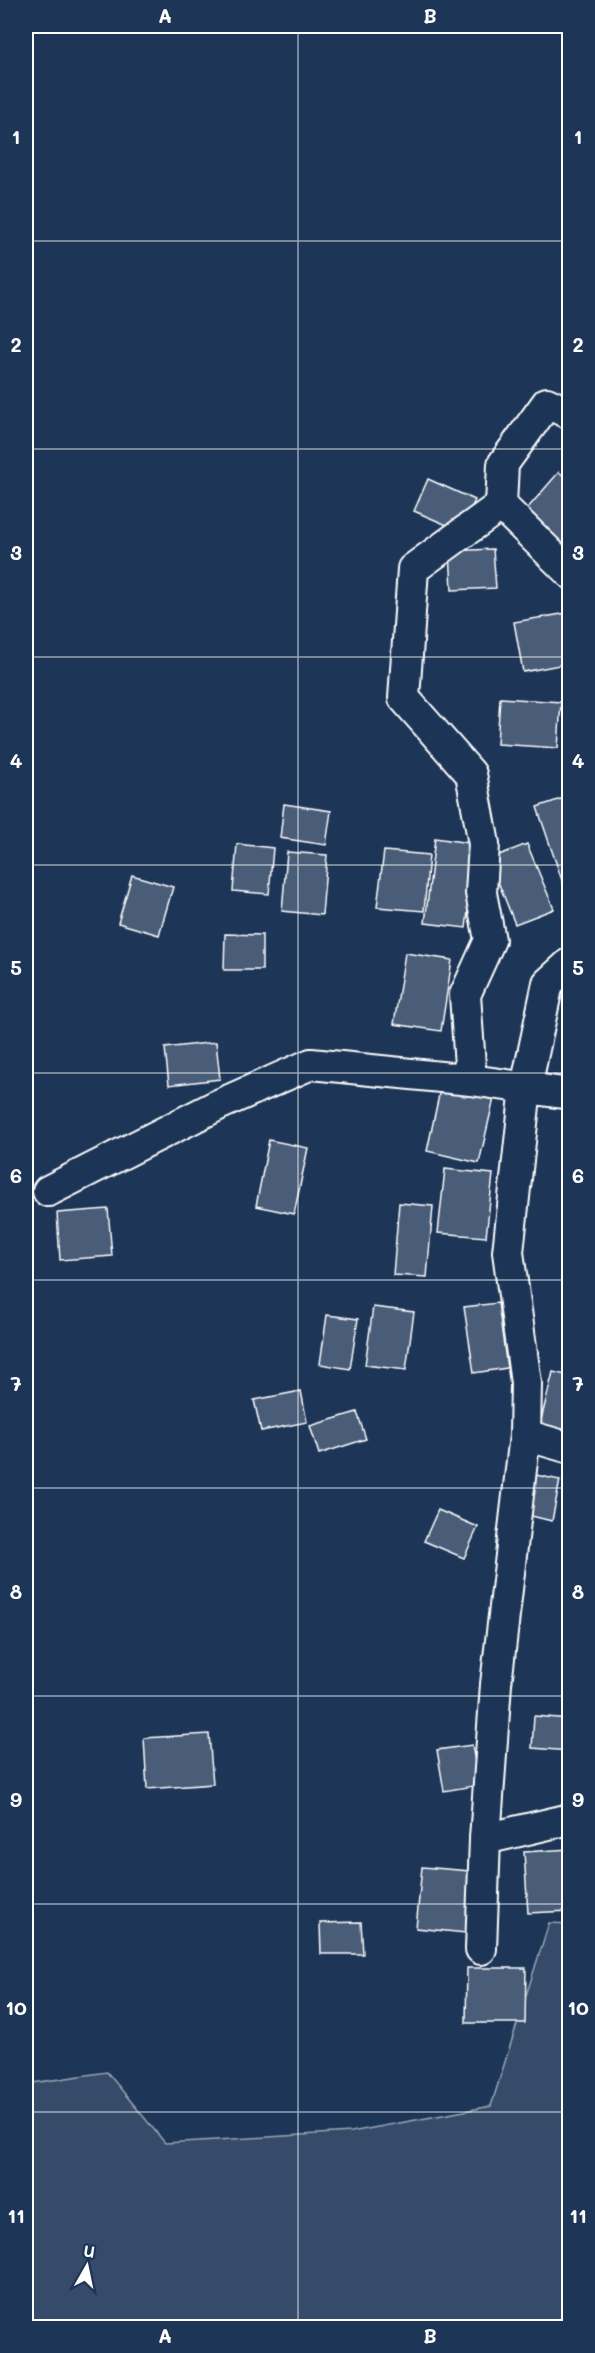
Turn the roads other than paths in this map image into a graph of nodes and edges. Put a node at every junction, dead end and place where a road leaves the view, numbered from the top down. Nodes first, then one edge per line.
1 (570, 414) edge
2 (501, 506) junction
3 (570, 573) edge
4 (570, 963) edge
5 (471, 1080) junction
6 (526, 1087) junction
7 (570, 1094) edge
8 (48, 1191) dead end
9 (525, 1435) junction
10 (570, 1448) edge
11 (570, 1818) edge
12 (485, 1839) junction
13 (481, 1949) dead end

1 - 2 street
2 - 3 street
2 - 5 street
4 - 6 street
5 - 6 street
5 - 8 street
6 - 7 street
6 - 9 street
9 - 10 street
9 - 12 street
11 - 12 street
12 - 13 street

